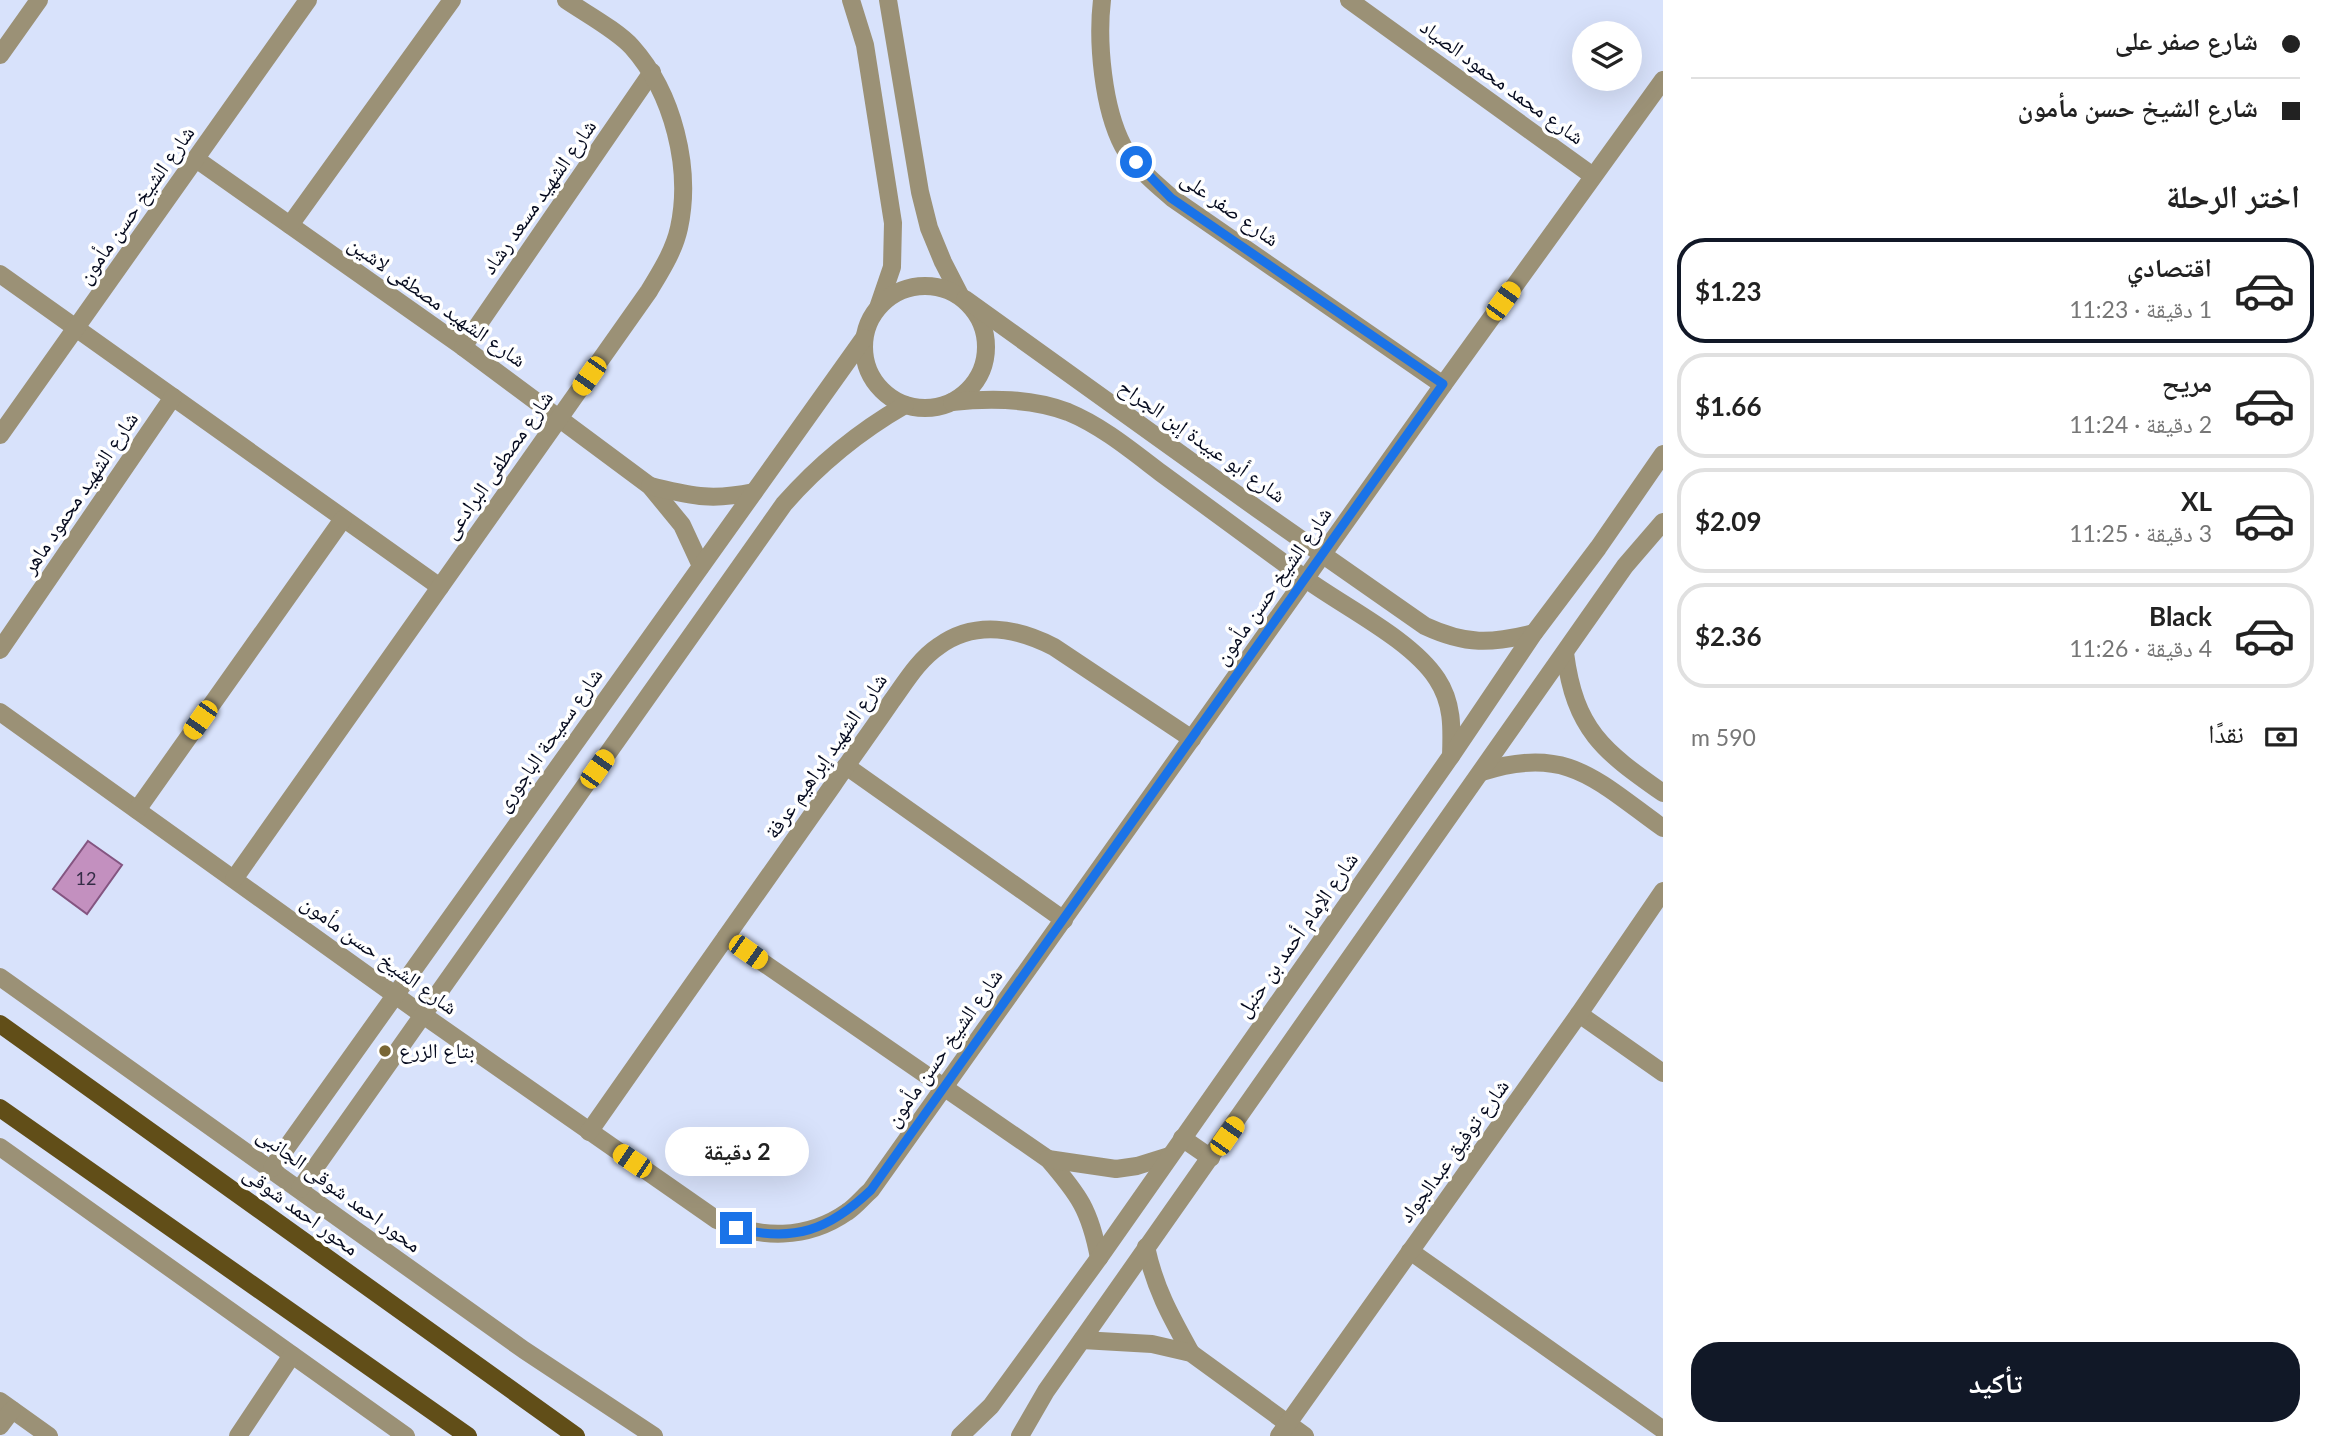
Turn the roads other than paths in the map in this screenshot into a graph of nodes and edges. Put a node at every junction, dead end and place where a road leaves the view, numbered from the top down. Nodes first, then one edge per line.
1 (39, 0) edge
2 (308, 0) edge
3 (452, 0) edge
4 (566, 0) edge
5 (851, 0) edge
6 (888, 0) edge
7 (1102, 0) edge
8 (1349, 0) edge
9 (0, 55) edge
10 (652, 72) junction
11 (1663, 80) edge
12 (196, 159) junction
13 (1593, 176) junction
14 (289, 226) junction
15 (0, 274) edge
16 (962, 297) junction
17 (879, 305) junction
18 (76, 328) junction
19 (864, 338) junction
20 (463, 347) junction
21 (1443, 384) junction
22 (173, 397) junction
23 (952, 402) junction
24 (905, 405) junction
25 (559, 418) junction
26 (0, 435) edge
27 (1663, 454) edge
28 (650, 486) junction
29 (754, 492) junction
30 (343, 519) junction
31 (1663, 522) edge
32 (1598, 548) junction
33 (1323, 555) junction
34 (701, 566) junction
35 (1625, 566) junction
36 (1306, 579) junction
37 (440, 587) junction
38 (1534, 633) junction
39 (0, 650) edge
40 (1565, 653) junction
41 (0, 712) edge
42 (1192, 739) junction
43 (1451, 756) junction
44 (846, 766) junction
45 (1482, 772) junction
46 (1663, 793) edge
47 (137, 810) junction
48 (1663, 828) edge
49 (234, 878) junction
50 (1663, 891) edge
51 (1064, 920) junction
52 (726, 937) junction
53 (0, 977) edge
54 (395, 995) junction
55 (1579, 1014) junction
56 (423, 1015) junction
57 (0, 1024) edge
58 (1663, 1073) edge
59 (944, 1087) junction
60 (0, 1108) edge
61 (589, 1132) junction
62 (1182, 1138) junction
63 (0, 1147) edge
64 (1169, 1156) junction
65 (1211, 1158) junction
66 (1048, 1159) junction
67 (272, 1168) junction
68 (300, 1189) junction
69 (1146, 1247) junction
70 (1410, 1251) junction
71 (1099, 1258) junction
72 (1082, 1340) junction
73 (1191, 1353) junction
74 (292, 1355) junction
75 (6, 1406) edge
76 (0, 1426) edge
77 (1283, 1430) edge
78 (1661, 1431) edge
79 (49, 1436) edge
80 (238, 1436) edge
81 (407, 1436) edge
82 (468, 1436) edge
83 (576, 1436) edge
84 (654, 1436) edge
85 (960, 1436) edge
86 (1020, 1436) edge
87 (1305, 1436) edge

1 - 9 street
2 - 12 street, شارع الشيخ حسن مأمون
3 - 14 street
4 - 10 street, شارع مصطفى البرادعى
5 - 17 street
6 - 16 street, شارع أبو عبيدة إبن الجراح
7 - 21 street, شارع صفر على
8 - 13 street, شارع محمد محمود الصياد
10 - 20 street, شارع الشهيد مسعد رشاد
10 - 25 street, شارع مصطفى البرادعى
11 - 13 street, شارع الشيخ حسن مأمون
12 - 14 street, شارع الشهيد مصطفى لاشين
12 - 18 street, شارع الشيخ حسن مأمون
13 - 21 street, شارع الشيخ حسن مأمون
14 - 20 street, شارع الشهيد مصطفى لاشين
15 - 18 street
16 - 17 street
16 - 23 street
16 - 33 street, شارع أبو عبيدة إبن الجراح
17 - 19 street
18 - 22 street
18 - 26 street, شارع الشيخ حسن مأمون
19 - 24 street
19 - 29 street, شارع سميحة الباجورى
20 - 25 street, شارع الشهيد مصطفى لاشين
21 - 33 street, شارع الشيخ حسن مأمون
22 - 30 street
22 - 39 street, شارع الشهيد محمود ماهر
23 - 24 street
23 - 36 street
24 - 56 street
25 - 28 street, شارع الشهيد مصطفى لاشين
25 - 37 street, شارع مصطفى البرادعى
27 - 32 street, شارع الإمام أحمد بن حنبل
28 - 29 street, شارع الشهيد مصطفى لاشين
28 - 34 street, شارع الشهيد مصطفى لاشين
29 - 34 street, شارع سميحة الباجورى
30 - 37 street
30 - 47 street
31 - 35 street
32 - 35 street
32 - 38 street, شارع الإمام أحمد بن حنبل
33 - 36 street, شارع الشيخ حسن مأمون
33 - 38 street, شارع أبو عبيدة إبن الجراح
34 - 54 street, شارع سميحة الباجورى
35 - 40 street
36 - 42 street, شارع الشيخ حسن مأمون
36 - 43 street
37 - 49 street, شارع مصطفى البرادعى
38 - 43 street, شارع الإمام أحمد بن حنبل
40 - 45 street
40 - 46 street
41 - 47 street, شارع الشيخ حسن مأمون
42 - 44 street, شارع الشهيد إبراهيم عرفة
42 - 51 street, شارع الشيخ حسن مأمون
43 - 62 street, شارع الإمام أحمد بن حنبل
44 - 51 street
44 - 52 street, شارع الشهيد إبراهيم عرفة
45 - 48 street
45 - 65 street
47 - 49 street, شارع الشيخ حسن مأمون
49 - 54 street, شارع الشيخ حسن مأمون
50 - 55 street, شارع توفيق عبدالجواد
51 - 59 street, شارع الشيخ حسن مأمون
52 - 59 street
52 - 61 street, شارع الشهيد إبراهيم عرفة
53 - 67 street, محور احمد شوقى الجانبى
54 - 56 street, شارع الشيخ حسن مأمون
54 - 67 street, شارع سميحة الباجورى
55 - 58 street
55 - 70 street, شارع توفيق عبدالجواد
56 - 61 street, شارع الشيخ حسن مأمون
56 - 68 street
57 - 83 main road, محور احمد شوقى
59 - 61 street, شارع الشيخ حسن مأمون
59 - 66 street
60 - 82 main road
62 - 64 street, شارع الإمام أحمد بن حنبل
62 - 65 street
63 - 74 street
64 - 66 street
64 - 71 street, شارع الإمام أحمد بن حنبل
65 - 69 street
66 - 71 street
67 - 68 street, محور احمد شوقى الجانبى
68 - 84 street, محور احمد شوقى الجانبى
69 - 72 street
69 - 73 street
70 - 77 street, شارع توفيق عبدالجواد
70 - 78 street
71 - 85 street, شارع الإمام أحمد بن حنبل
72 - 73 street
72 - 86 street
73 - 77 street
74 - 80 street
74 - 81 street
75 - 76 street
75 - 79 street
77 - 87 street

